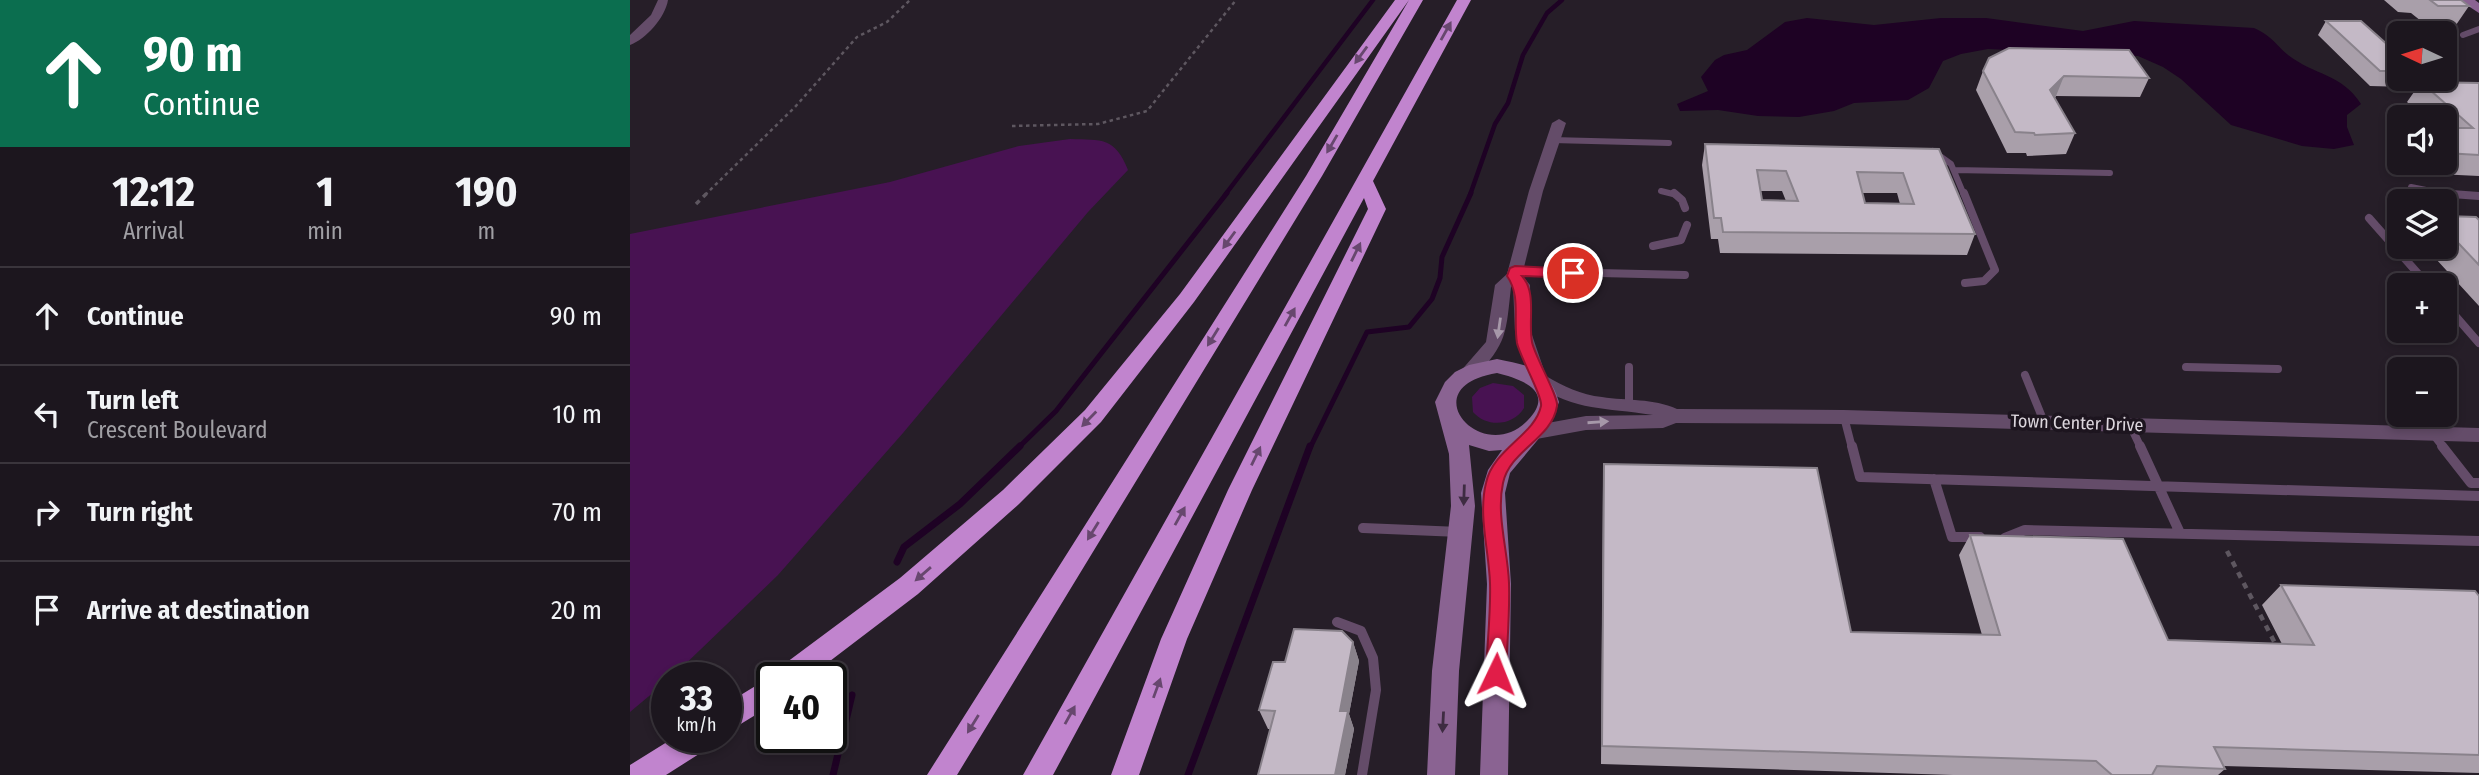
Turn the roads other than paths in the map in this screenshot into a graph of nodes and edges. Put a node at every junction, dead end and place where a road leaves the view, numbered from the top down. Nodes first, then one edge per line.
1 (663, 0) edge
2 (1402, 0) edge
3 (1416, 0) edge
4 (1464, 0) edge
5 (2466, 0) edge
6 (2479, 9) edge
7 (2479, 29) edge
8 (2463, 36) dead end
9 (630, 42) edge
10 (1559, 122) dead end
11 (1552, 139) junction
12 (1669, 143) dead end
13 (1921, 149) edge
14 (1954, 170) junction
15 (2110, 173) dead end
16 (1365, 181) junction
17 (2411, 187) dead end
18 (1661, 191) dead end
19 (2479, 196) edge
20 (1685, 208) dead end
21 (2369, 218) dead end
22 (1687, 225) dead end
23 (1653, 246) dead end
24 (2417, 273) edge
25 (1515, 274) junction
26 (1685, 275) dead end
27 (1965, 283) dead end
28 (2457, 318) edge
29 (2479, 343) edge
30 (1629, 367) dead end
31 (2186, 367) dead end
32 (2278, 369) dead end
33 (1468, 373) junction
34 (2025, 375) dead end
35 (1539, 380) junction
36 (1629, 407) junction
37 (1674, 416) junction
38 (1844, 417) junction
39 (2043, 422) junction
40 (2130, 425) junction
41 (1455, 428) junction
42 (1529, 434) junction
43 (2432, 434) junction
44 (2479, 435) edge
45 (1934, 479) junction
46 (2475, 483) edge
47 (2158, 485) junction
48 (2479, 494) edge
49 (1363, 528) dead end
50 (1462, 532) junction
51 (2180, 533) junction
52 (1987, 537) edge
53 (1998, 538) edge
54 (2479, 541) edge
55 (1337, 622) dead end
56 (808, 662) edge
57 (675, 753) edge
58 (640, 775) edge
59 (941, 775) edge
60 (1037, 775) edge
61 (1125, 775) edge
62 (1362, 775) edge
63 (1441, 775) edge
64 (1494, 775) edge

1 - 9 street
2 -> 56 highway
3 -> 59 highway
16 -> 4 highway
5 - 6 street
7 - 8 lane
10 - 11 street
11 - 12 lane
11 - 25 street
13 - 14 lane
14 - 15 lane
14 - 27 lane
60 -> 16 highway
61 -> 16 highway
17 - 19 lane
18 - 20 lane
21 - 24 lane
22 - 23 lane
25 - 26 lane
25 -> 33 street
25 - 35 street
28 - 29 lane
30 - 36 lane
31 - 32 lane
33 - 35 street
33 - 41 street
34 - 39 lane
35 - 36 street, Town Center Drive
35 - 42 street
36 - 37 street, Town Center Drive
37 - 38 street, Town Center Drive
42 -> 37 street, Town Center Drive
38 - 39 street, Town Center Drive
38 - 45 lane
39 - 40 street, Town Center Drive
40 - 43 street, Town Center Drive
40 - 47 lane
41 - 42 street
41 -> 50 street
42 - 64 street
43 - 44 street, Town Center Drive
43 - 46 lane
45 - 47 lane
45 - 52 lane
46 - 48 lane
47 - 48 lane
47 - 51 lane
49 - 50 lane
50 -> 63 street
51 - 53 lane
51 - 54 lane
55 - 62 lane
57 - 58 highway

